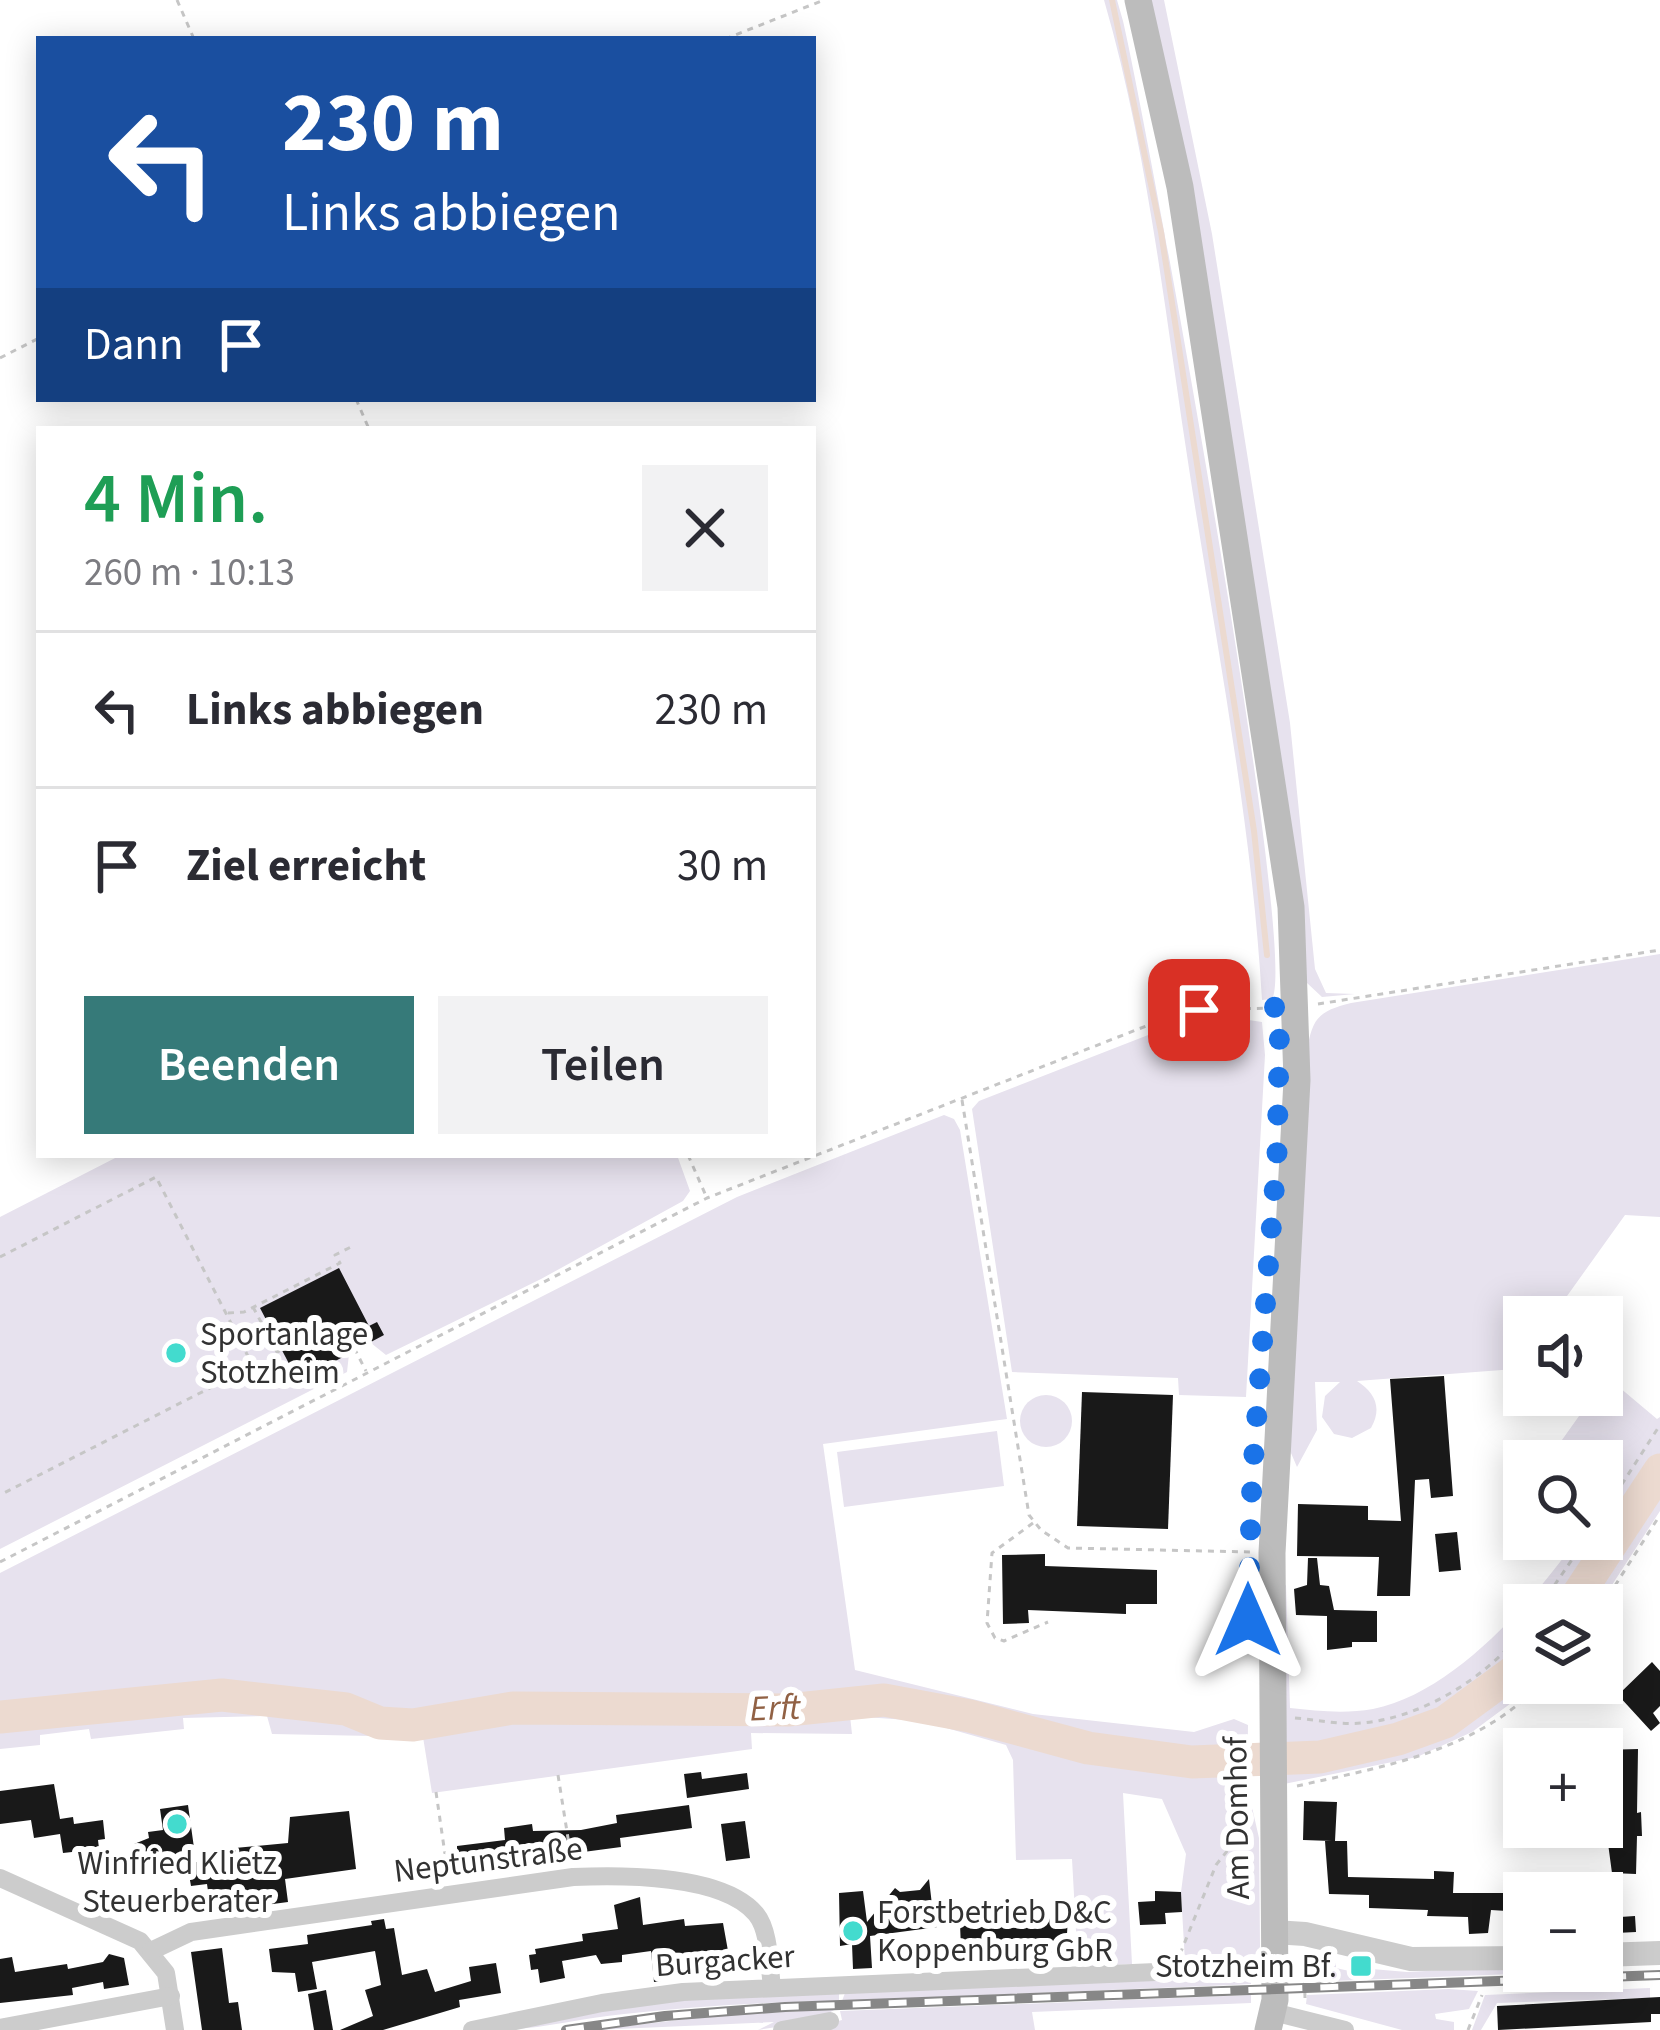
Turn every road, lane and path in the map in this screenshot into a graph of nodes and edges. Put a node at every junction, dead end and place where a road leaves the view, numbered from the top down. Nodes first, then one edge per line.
1 (177, 0) edge
2 (824, 0) edge
3 (1138, 0) edge
4 (193, 36) edge
5 (733, 36) edge
6 (36, 340) edge
7 (0, 358) edge
8 (1660, 950) edge
9 (1289, 1007) junction
10 (962, 1098) junction
11 (816, 1155) edge
12 (689, 1158) edge
13 (809, 1158) edge
14 (707, 1198) junction
15 (351, 1247) dead end
16 (0, 1257) edge
17 (253, 1307) junction
18 (226, 1314) junction
19 (367, 1373) junction
20 (1660, 1425) edge
21 (1623, 1482) edge
22 (0, 1495) edge
23 (1660, 1515) edge
24 (1035, 1522) junction
25 (1272, 1552) junction
26 (0, 1562) edge
27 (1248, 1573) dead end
28 (1616, 1584) edge
29 (1048, 1622) dead end
30 (1250, 1638) dead end
31 (1503, 1649) edge
32 (1518, 1704) edge
33 (1272, 1721) junction
34 (558, 1775) dead end
35 (436, 1792) dead end
36 (1267, 1797) junction
37 (573, 1877) junction
38 (0, 1878) edge
39 (450, 1895) junction
40 (1274, 1932) junction
41 (1305, 1934) junction
42 (151, 1951) junction
43 (1660, 1953) edge
44 (1623, 1954) edge
45 (1503, 1958) edge
46 (1274, 1967) junction
47 (1179, 1971) junction
48 (772, 1987) junction
49 (1481, 1995) dead end
50 (171, 1996) junction
51 (1302, 2020) junction
52 (830, 2021) dead end
53 (1271, 2021) edge
54 (0, 2028) edge
55 (175, 2030) edge
56 (472, 2030) edge
57 (782, 2030) edge
58 (1345, 2030) edge
59 (1468, 2030) edge

1 - 4 path
2 - 5 path
3 - 9 main road, Am Domhof
6 - 7 path
8 - 9 path
9 - 10 path
9 - 25 main road, Am Domhof
10 - 11 path
10 - 24 path
12 - 14 path
13 - 14 path
14 - 19 path
15 - 17 path
16 - 18 path
17 - 18 path
17 - 19 path
18 - 22 path
19 - 26 path
20 - 21 path
23 - 28 path
24 - 25 path
24 - 29 path
25 - 33 main road, Am Domhof
27 - 30 path
31 - 33 path
32 - 36 path
33 - 36 main road, Am Domhof
34 - 37 path
35 - 39 path
36 - 40 main road, Am Domhof
36 - 47 path
37 - 39 street, Neptunstraße
37 - 48 street, Neptunstraße
38 - 42 street
39 - 42 street, Neptunstraße
40 - 41 street
40 - 46 main road, Am Domhof
41 - 45 street
41 - 51 path
42 - 50 street
43 - 44 street
46 - 47 street, Burgacker
46 - 53 main road, Am Domhof
47 - 48 street, Burgacker
48 - 56 street, Burgacker
49 - 59 path
50 - 54 street
50 - 55 street
51 - 53 street
51 - 58 street
52 - 57 street

